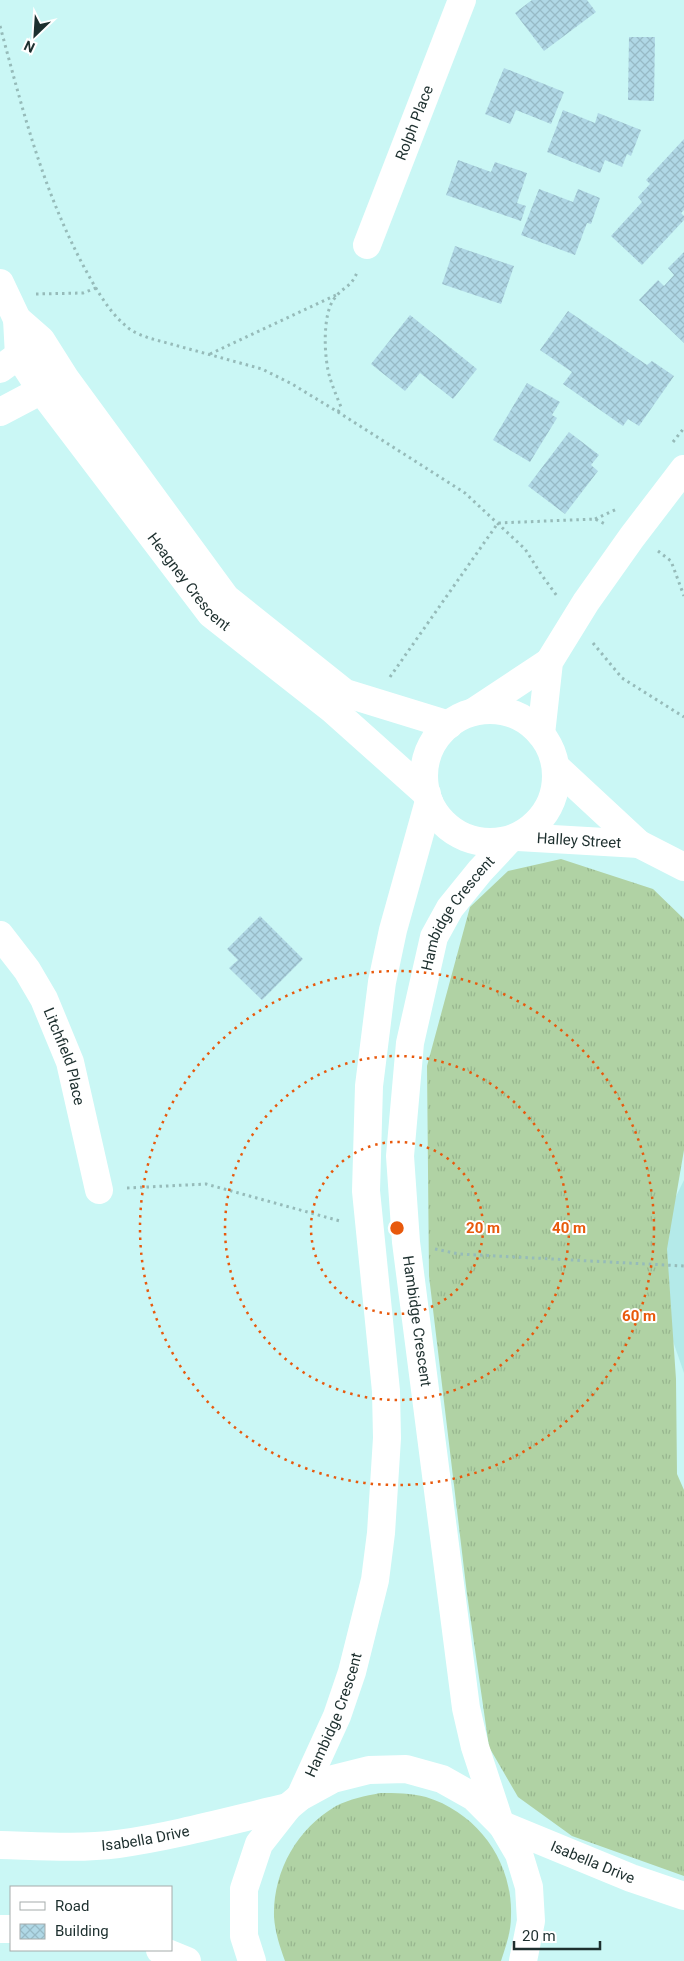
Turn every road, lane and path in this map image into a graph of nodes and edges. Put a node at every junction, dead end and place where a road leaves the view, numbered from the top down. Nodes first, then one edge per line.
1 (462, 0) edge
2 (0, 26) edge
3 (367, 245) joint
4 (0, 282) edge
5 (96, 288) junction
6 (31, 294) dead end
7 (339, 294) junction
8 (210, 354) junction
9 (20, 355) edge
10 (65, 378) junction
11 (42, 390) junction
12 (0, 412) edge
13 (338, 412) junction
14 (684, 469) edge
15 (595, 519) dead end
16 (498, 523) junction
17 (656, 549) dead end
18 (684, 596) edge
19 (558, 598) dead end
20 (588, 637) dead end
21 (553, 655) junction
22 (292, 664) junction
23 (392, 674) dead end
24 (475, 711) junction
25 (684, 717) edge
26 (449, 725) junction
27 (541, 734) junction
28 (556, 766) junction
29 (428, 798) junction
30 (513, 839) junction
31 (639, 844) junction
32 (681, 864) edge
33 (0, 935) edge
34 (99, 1190) dead end
35 (294, 1802) junction
36 (501, 1824) junction
37 (0, 1845) edge
38 (684, 1896) edge
39 (162, 1951) edge
40 (187, 1961) edge
41 (252, 1961) edge
42 (523, 1961) edge

1 - 3 street, Rolph Place
2 - 5 path
3 - 7 path
4 - 9 street, Heagney Crescent
5 - 6 path
5 - 8 path
7 - 8 path
7 - 13 path
8 - 13 path
9 - 10 street, Heagney Crescent
9 - 11 street, Heagney Crescent
10 - 11 street
10 - 22 street, Heagney Crescent
11 - 12 street
11 - 22 street, Heagney Crescent
13 - 16 path
14 - 21 street
15 - 16 path
16 - 19 path
16 - 23 path
17 - 18 path
20 - 25 path
21 - 24 street
21 - 27 street
22 - 26 street, Heagney Crescent
22 - 29 street, Heagney Crescent
24 - 26 street
24 - 27 street
26 - 29 street
27 - 28 street
28 - 30 street
28 - 31 street, Halley Street
29 - 30 street
29 - 35 street, Hambidge Crescent
30 - 31 street, Halley Street
30 - 36 street, Hambidge Crescent
31 - 32 street, Halley Street
33 - 34 street, Litchfield Place
35 - 36 street
35 - 37 street, Isabella Drive
35 - 41 street
36 - 38 street, Isabella Drive
36 - 42 street
39 - 40 street

